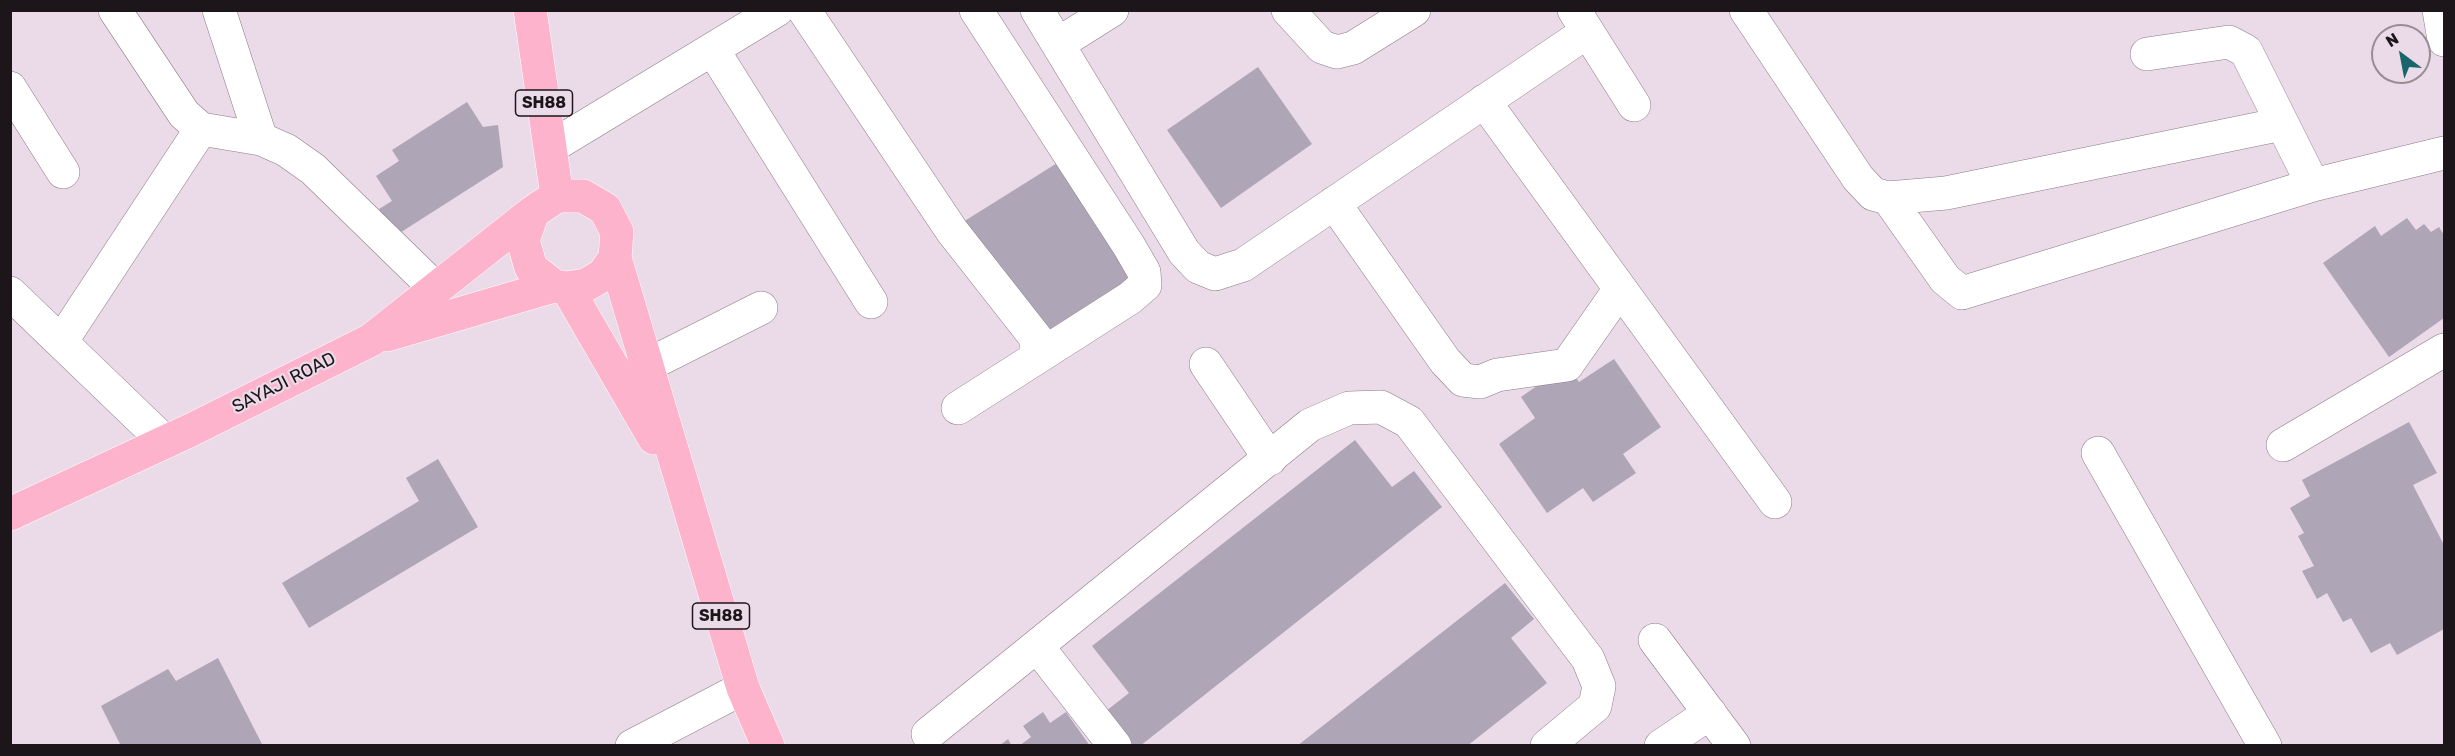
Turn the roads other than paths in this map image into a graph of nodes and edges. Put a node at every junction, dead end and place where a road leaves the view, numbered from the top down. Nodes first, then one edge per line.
1 (115, 10) edge
2 (219, 10) edge
3 (530, 10) edge
4 (777, 10) edge
5 (804, 10) edge
6 (976, 10) edge
7 (1037, 10) edge
8 (1112, 10) edge
9 (1288, 10) edge
10 (1414, 10) edge
11 (1746, 10) edge
12 (2439, 10) edge
13 (1580, 21) edge
14 (724, 32) edge
15 (2445, 40) edge
16 (1058, 44) junction
17 (2147, 54) dead end
18 (10, 88) edge
19 (1484, 101) junction
20 (1634, 105) dead end
21 (2282, 124) junction
22 (201, 129) junction
23 (261, 139) junction
24 (551, 147) junction
25 (2445, 153) edge
26 (63, 172) dead end
27 (2313, 185) junction
28 (1888, 198) junction
29 (1334, 203) junction
30 (545, 204) junction
31 (615, 258) junction
32 (561, 287) junction
33 (436, 289) junction
34 (1620, 289) junction
35 (10, 293) edge
36 (871, 302) dead end
37 (762, 308) dead end
38 (370, 340) junction
39 (61, 342) junction
40 (2445, 350) edge
41 (1036, 358) junction
42 (1206, 364) dead end
43 (646, 366) junction
44 (958, 408) dead end
45 (165, 442) junction
46 (2283, 445) dead end
47 (2098, 453) dead end
48 (1270, 459) junction
49 (681, 484) junction
50 (1774, 502) dead end
51 (10, 514) edge
52 (1655, 640) dead end
53 (1037, 646) junction
54 (743, 688) junction
55 (1710, 713) junction
56 (928, 734) dead end
57 (1550, 745) edge
58 (632, 746) edge
59 (768, 746) edge
60 (1114, 746) edge
61 (1661, 746) edge
62 (1734, 746) edge
63 (2265, 746) edge

1 - 22 street
2 - 23 street
3 - 24 main road, SH88
4 - 14 street
5 - 41 street
6 - 41 street
7 - 16 street
8 - 16 street
9 - 10 street
11 - 28 street
12 - 15 street
13 - 19 street
13 - 20 street
14 - 24 street
14 - 36 street
16 - 29 street
17 - 21 street
18 - 26 street
19 - 29 street
19 - 34 street
21 - 27 street
21 - 28 street
22 - 23 street
22 - 39 street
23 - 33 street
24 - 30 main road, SH88
25 - 27 street
27 - 28 street
29 - 34 street
30 - 31 main road
30 - 32 main road
30 - 33 main road, SAYAJI ROAD
31 - 32 main road
31 - 43 main road, SH88
32 - 38 main road
32 - 49 main road, SH88
33 - 38 main road, SAYAJI ROAD
34 - 50 street
35 - 39 street
37 - 43 street
38 - 45 main road, SAYAJI ROAD
39 - 45 street
40 - 46 street
41 - 44 street
42 - 48 street
43 - 49 main road, SH88
45 - 51 main road, SAYAJI ROAD
47 - 63 street
48 - 53 street
48 - 57 street
49 - 54 main road, SH88
52 - 55 street
53 - 56 street
53 - 60 street
54 - 58 street
54 - 59 main road, SH88
55 - 61 street
55 - 62 street

